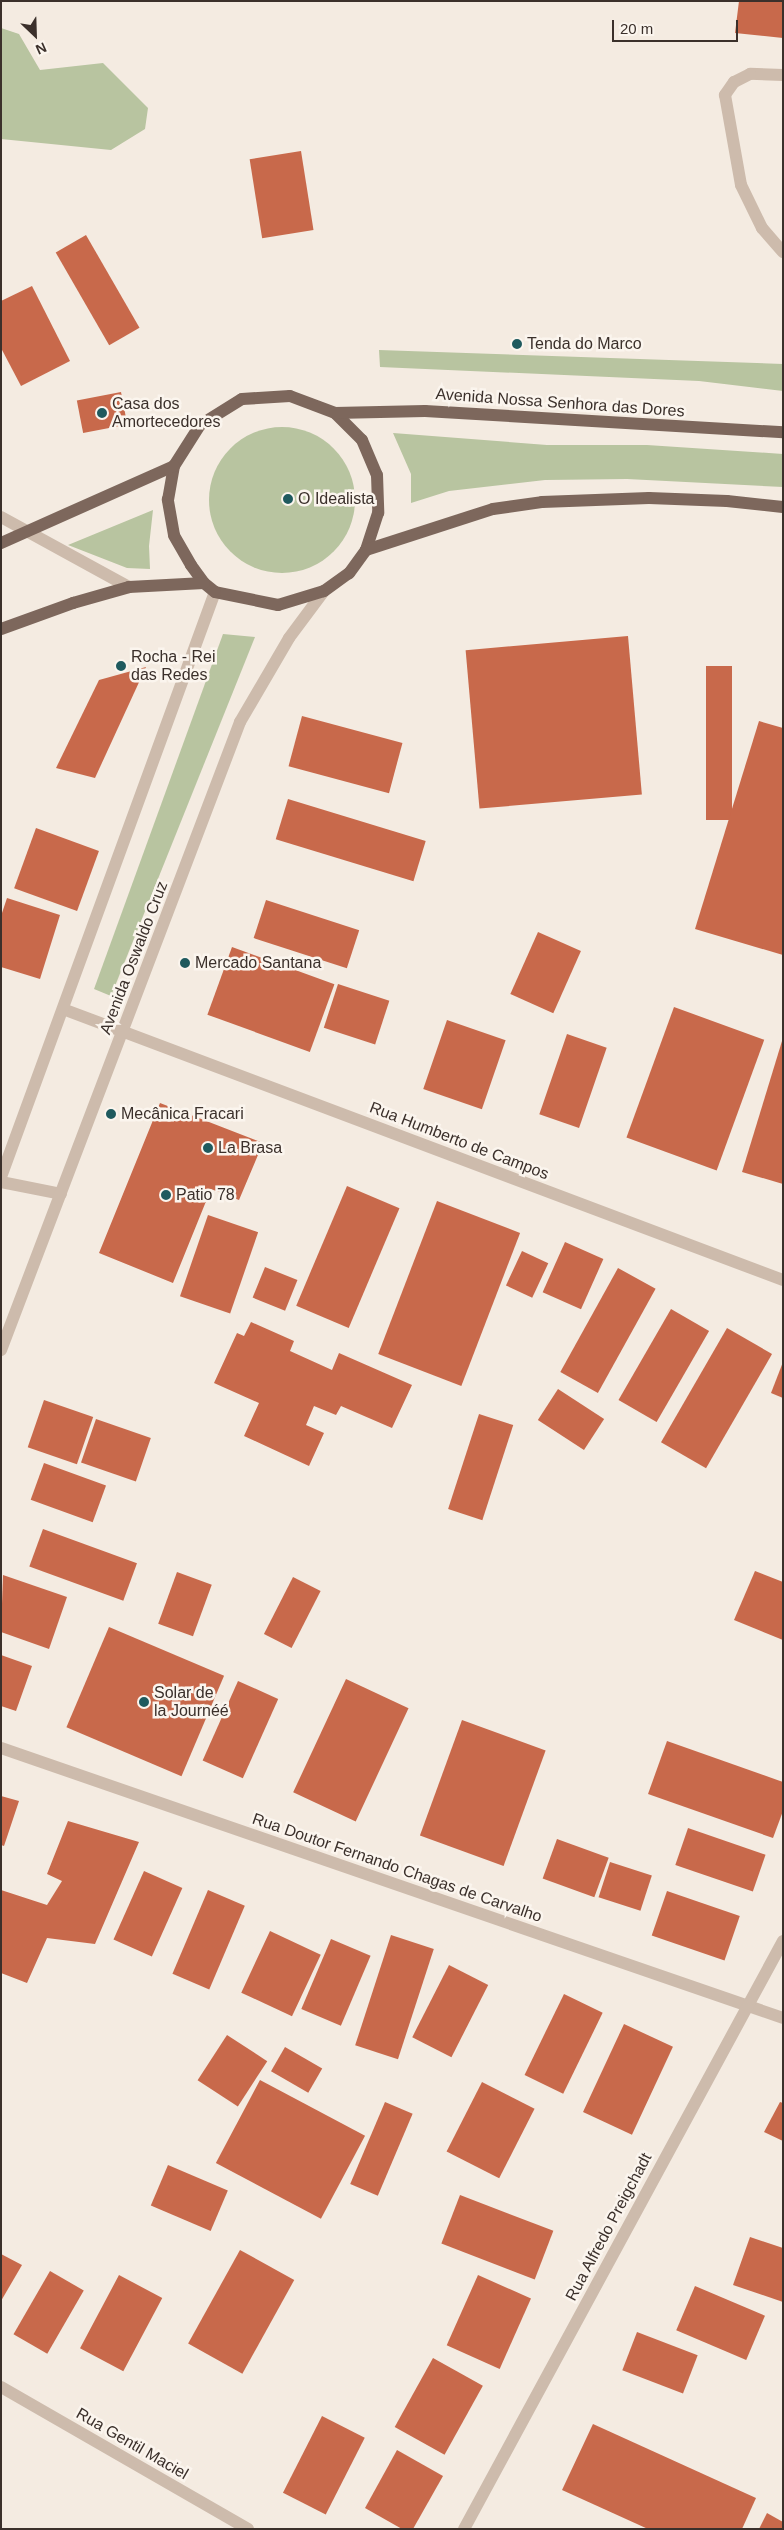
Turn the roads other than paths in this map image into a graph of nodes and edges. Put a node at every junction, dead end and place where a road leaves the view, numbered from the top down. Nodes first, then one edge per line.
1 (783, 75) edge
2 (783, 252) edge
3 (335, 413) junction
4 (783, 432) edge
5 (174, 466) junction
6 (783, 507) edge
7 (1, 517) edge
8 (26, 531) junction
9 (1, 543) edge
10 (366, 550) junction
11 (204, 583) junction
12 (129, 587) junction
13 (324, 591) junction
14 (215, 592) junction
15 (1, 629) edge
16 (63, 1009) junction
17 (123, 1032) junction
18 (1, 1177) edge
19 (1, 1182) edge
20 (61, 1194) junction
21 (783, 1280) edge
22 (1, 1350) edge
23 (1, 1748) edge
24 (783, 1941) edge
25 (747, 2006) junction
26 (783, 2018) edge
27 (1, 2387) edge
28 (248, 2529) edge
29 (464, 2529) edge

1 - 2 street
3 - 4 main road, Avenida Nossa Senhora das Dores
3 - 5 main road
3 - 10 main road
5 - 8 main road
5 - 11 main road
6 - 10 main road
7 - 8 street
8 - 9 main road
8 - 12 street
10 - 13 main road
11 - 12 main road
11 - 14 main road
12 - 15 main road
13 - 14 main road
13 - 17 street, Avenida Oswaldo Cruz
14 - 16 street
16 - 17 street, Rua Humberto de Campos
16 - 18 street
17 - 20 street, Avenida Oswaldo Cruz
17 - 21 street, Rua Humberto de Campos
19 - 20 street
20 - 22 street, Avenida Oswaldo Cruz
23 - 25 street, Rua Doutor Fernando Chagas de Carvalho
24 - 25 street, Rua Alfredo Preigchadt
25 - 26 street, Rua Doutor Fernando Chagas de Carvalho
25 - 29 street, Rua Alfredo Preigchadt
27 - 28 street, Rua Gentil Maciel

